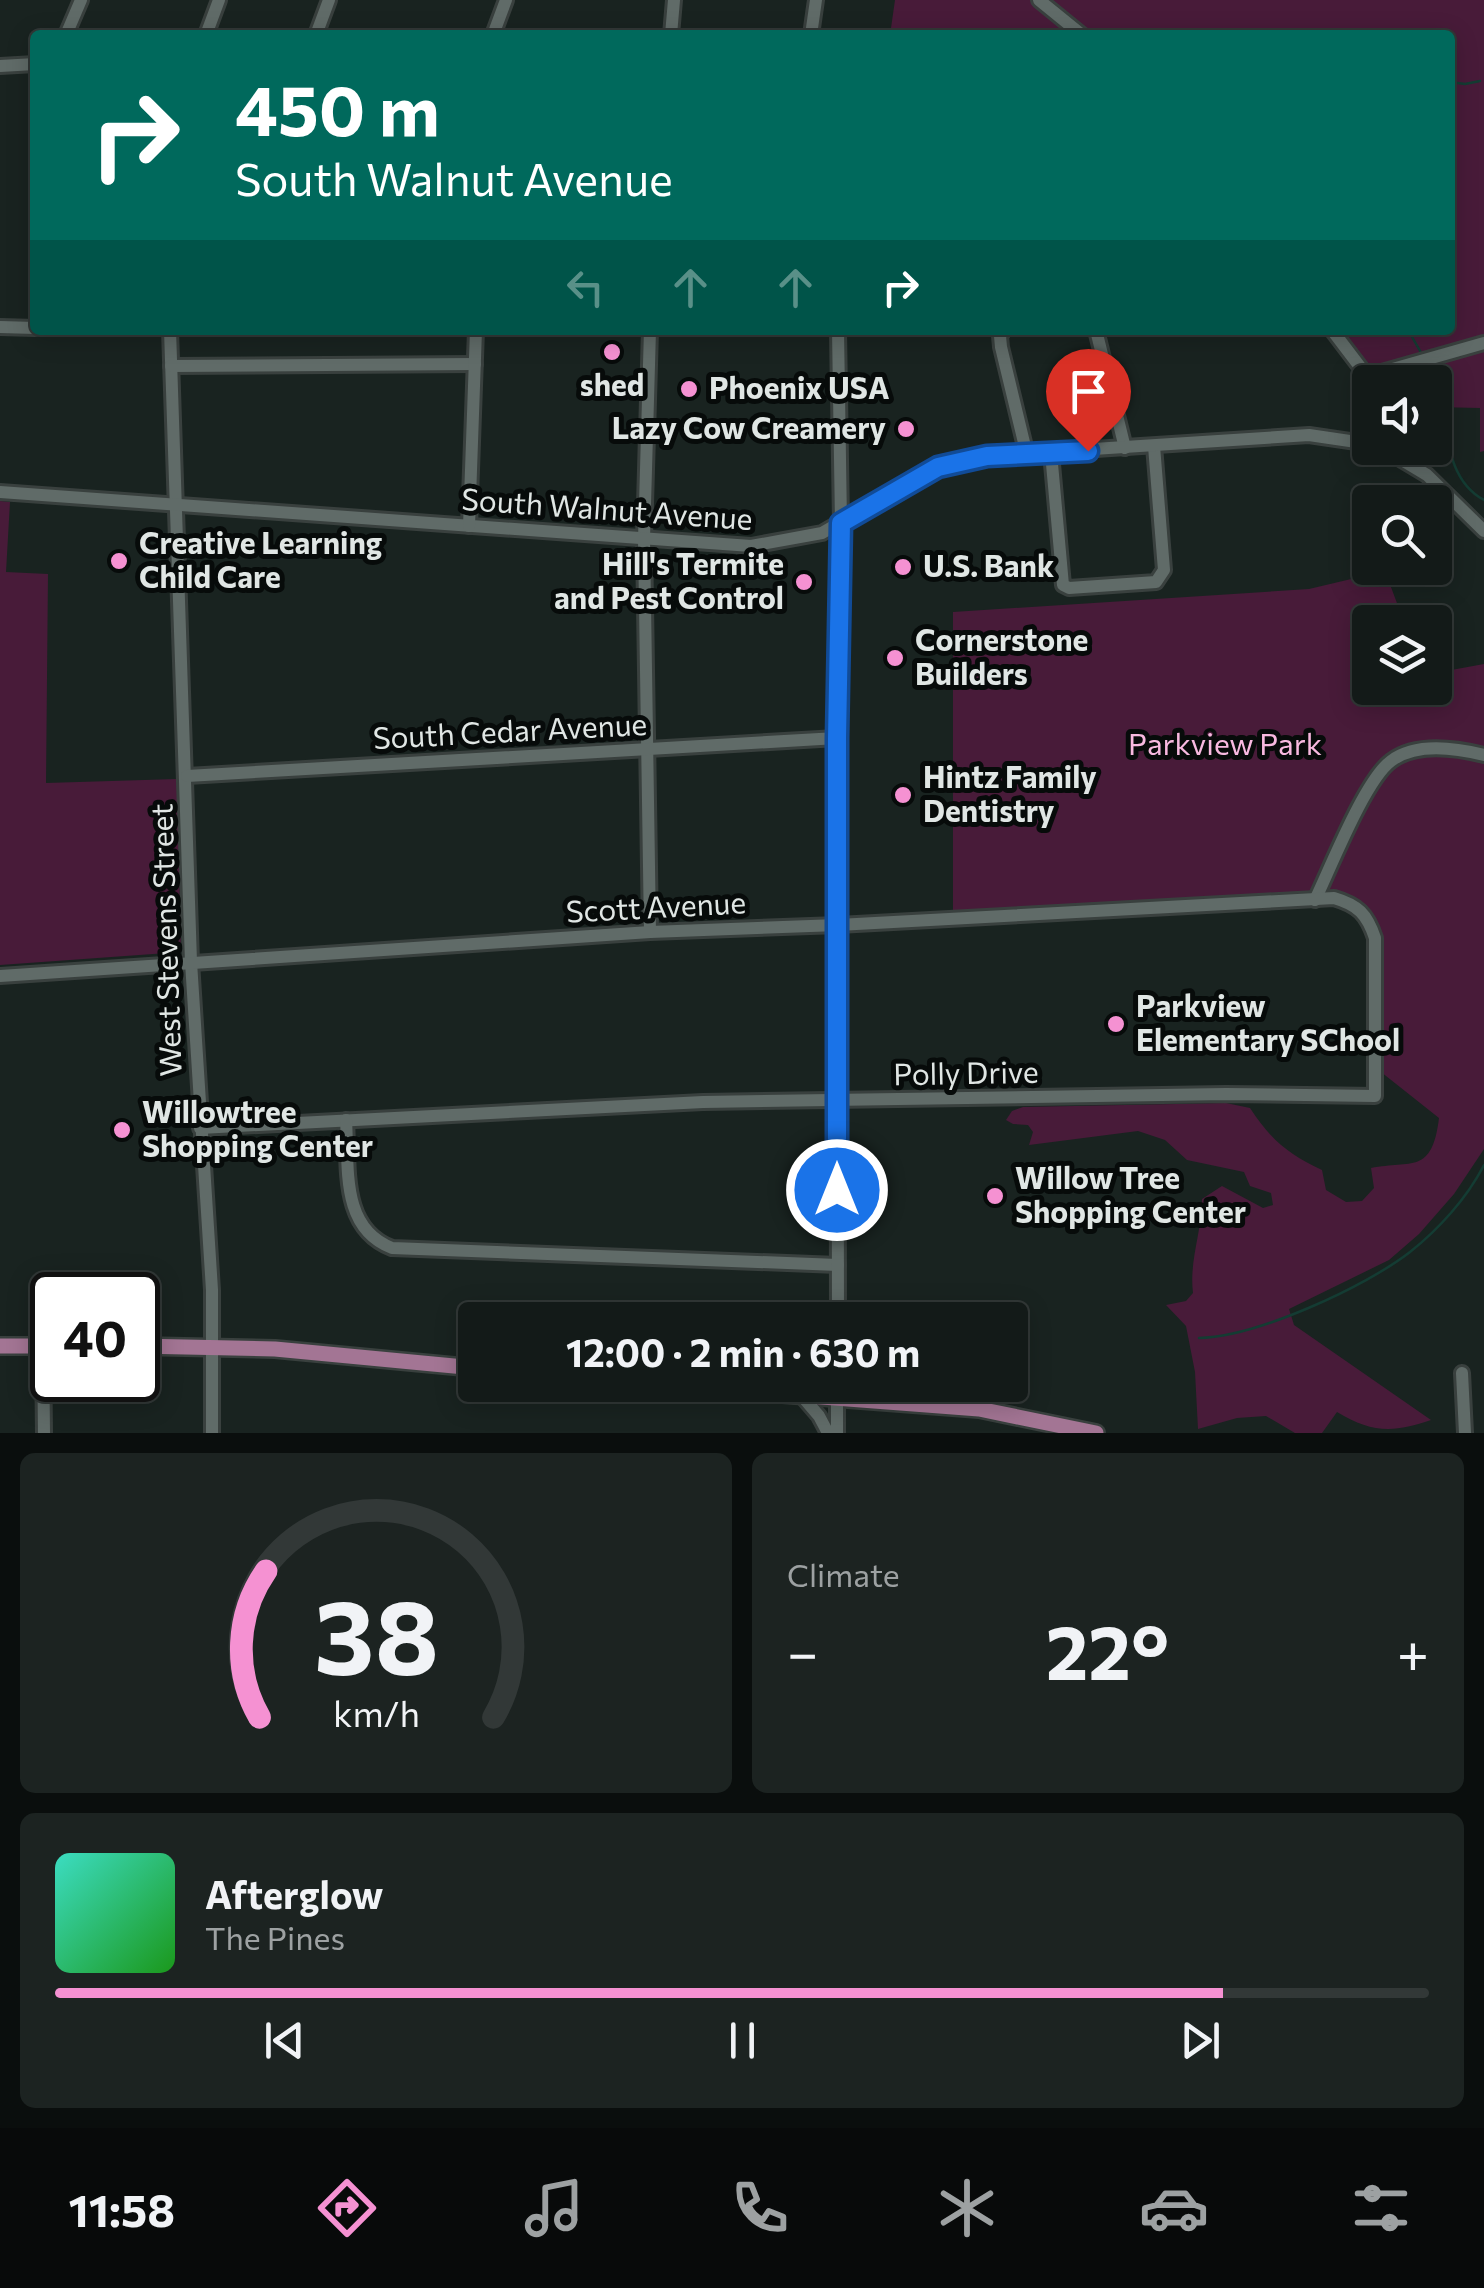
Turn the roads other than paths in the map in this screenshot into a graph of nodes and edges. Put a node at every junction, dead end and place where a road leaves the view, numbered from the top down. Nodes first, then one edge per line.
1 (80, 0) edge
2 (219, 0) edge
3 (330, 0) edge
4 (506, 0) edge
5 (674, 0) edge
6 (816, 0) edge
7 (1039, 0) edge
8 (68, 30) edge
9 (208, 30) edge
10 (318, 30) edge
11 (495, 30) edge
12 (672, 30) edge
13 (812, 30) edge
14 (1076, 30) edge
15 (30, 64) edge
16 (0, 66) edge
17 (0, 327) edge
18 (30, 328) edge
19 (170, 335) edge
20 (476, 335) edge
21 (650, 335) edge
22 (838, 335) edge
23 (1001, 335) edge
24 (1097, 335) edge
25 (1336, 335) edge
26 (1484, 344) edge
27 (475, 364) junction
28 (1358, 365) edge
29 (1408, 365) edge
30 (171, 366) junction
31 (1352, 441) edge
32 (1154, 446) junction
33 (1125, 448) junction
34 (1051, 453) junction
35 (1027, 454) junction
36 (1410, 465) edge
37 (0, 492) edge
38 (178, 505) junction
39 (841, 523) junction
40 (469, 526) junction
41 (1484, 531) edge
42 (644, 539) junction
43 (837, 738) junction
44 (645, 750) junction
45 (1484, 755) edge
46 (186, 776) junction
47 (1316, 900) junction
48 (838, 926) junction
49 (650, 932) junction
50 (192, 962) junction
51 (0, 976) edge
52 (837, 1100) junction
53 (346, 1120) junction
54 (200, 1128) junction
55 (838, 1265) junction
56 (838, 1302) edge
57 (0, 1346) edge
58 (30, 1346) edge
59 (160, 1346) edge
60 (212, 1346) junction
61 (458, 1367) edge
62 (1462, 1373) dead end
63 (45, 1402) edge
64 (807, 1402) edge
65 (837, 1402) edge
66 (921, 1402) edge
67 (44, 1433) edge
68 (212, 1433) edge
69 (828, 1433) edge
70 (836, 1433) edge
71 (1096, 1433) edge
72 (1465, 1433) edge

1 - 8 street
2 - 9 street
3 - 10 street
4 - 11 street
5 - 12 street
6 - 13 street
7 - 14 street
15 - 16 street
17 - 18 street
19 - 30 street, West Stevens Street
20 - 27 street
21 - 42 street
22 - 39 street
23 - 35 street
24 - 33 street
25 - 28 street
26 - 29 street
27 - 30 street
27 - 40 street
30 - 38 street, West Stevens Street
31 - 32 street, South Walnut Avenue
32 - 33 street, South Walnut Avenue
32 - 34 street
33 - 34 street, South Walnut Avenue
34 - 35 street, South Walnut Avenue
35 - 39 street, South Walnut Avenue
36 - 41 street
37 - 38 street, South Walnut Avenue
38 - 40 street, South Walnut Avenue
38 - 46 street, West Stevens Street
39 - 42 street, South Walnut Avenue
39 - 43 street
40 - 42 street, South Walnut Avenue
42 - 44 street
43 - 44 street, South Cedar Avenue
43 - 48 street
44 - 46 street, South Cedar Avenue
44 - 49 street
45 - 47 street
46 - 50 street, West Stevens Street
47 - 48 street, Scott Avenue
47 - 52 street, Polly Drive
48 - 49 street, Scott Avenue
48 - 52 street
49 - 50 street, Scott Avenue
50 - 51 street, Scott Avenue
50 - 54 street, West Stevens Street
52 - 53 street, Polly Drive
52 - 55 street
53 - 54 street, Polly Drive
53 - 55 street
54 - 60 street, West Stevens Street
55 - 56 street
57 - 58 main road
59 - 60 main road
60 - 61 main road
60 - 68 street, West Stevens Street
62 - 72 street
63 - 67 street
64 - 69 street
65 - 70 street
66 - 71 main road

